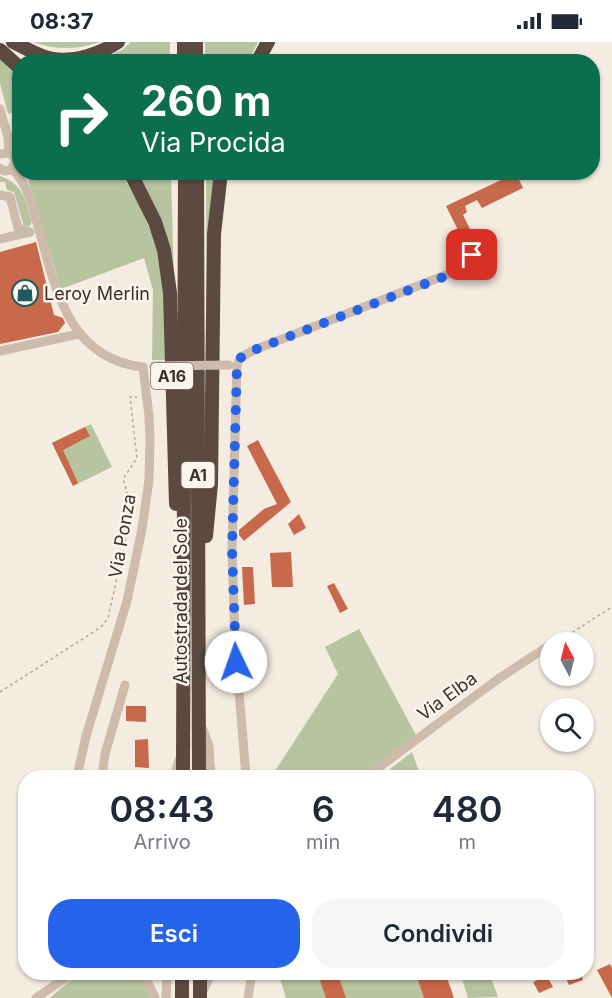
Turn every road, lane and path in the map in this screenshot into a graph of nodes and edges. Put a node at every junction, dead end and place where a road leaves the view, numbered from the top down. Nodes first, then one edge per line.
1 (13, 42) edge
2 (118, 42) edge
3 (0, 50) edge
4 (38, 54) edge
5 (96, 54) edge
6 (12, 61) edge
7 (0, 110) edge
8 (5, 153) edge
9 (0, 168) edge
10 (12, 168) edge
11 (21, 180) edge
12 (134, 180) edge
13 (185, 180) edge
14 (197, 180) edge
15 (219, 180) edge
16 (0, 195) edge
17 (18, 228) junction
18 (34, 231) junction
19 (4, 238) edge
20 (477, 245) dead end
21 (79, 334) junction
22 (0, 351) edge
23 (233, 365) junction
24 (143, 367) junction
25 (147, 396) junction
26 (198, 585) junction
27 (184, 586) junction
28 (612, 607) edge
29 (572, 632) edge
30 (540, 652) edge
31 (125, 685) dead end
32 (0, 692) edge
33 (199, 719) junction
34 (183, 750) junction
35 (80, 760) junction
36 (78, 770) edge
37 (81, 770) edge
38 (103, 770) edge
39 (176, 770) edge
40 (183, 770) edge
41 (199, 770) edge
42 (211, 770) edge
43 (245, 770) edge
44 (375, 770) edge
45 (62, 980) edge
46 (147, 980) edge
47 (167, 980) edge
48 (182, 980) edge
49 (200, 980) edge
50 (209, 980) edge
51 (251, 980) edge
52 (200, 997) edge
53 (36, 998) edge
54 (156, 998) edge
55 (166, 998) edge
56 (182, 998) edge
57 (248, 998) edge

1 - 4 highway
2 - 5 highway
3 - 6 highway
7 - 8 street
9 - 10 street
11 - 18 street
12 - 27 highway, A16
13 - 27 highway, Autostrada del Sole / A1
14 - 26 highway, Autostrada del Sole / A1
15 - 26 highway
16 - 17 street
17 - 18 street
17 - 19 street
18 - 19 street
18 - 21 street
20 - 23 street
21 - 22 street
21 - 24 street
23 - 24 street, bridge
23 - 43 street
24 - 25 street, Via Ponza
25 - 32 path
25 - 35 street, Via Ponza
26 - 33 highway, Autostrada del Sole / A1
27 - 34 highway, Autostrada del Sole / A1
28 - 29 path
30 - 44 street, Via Elba
31 - 38 street
33 - 41 highway, Autostrada del Sole / A1
33 - 42 street
34 - 39 street
34 - 40 highway, Autostrada del Sole / A1
35 - 36 street, Via Ponza
35 - 37 street
45 - 53 street
46 - 54 street
47 - 55 street
48 - 56 highway
49 - 52 highway
50 - 52 street
51 - 57 street

